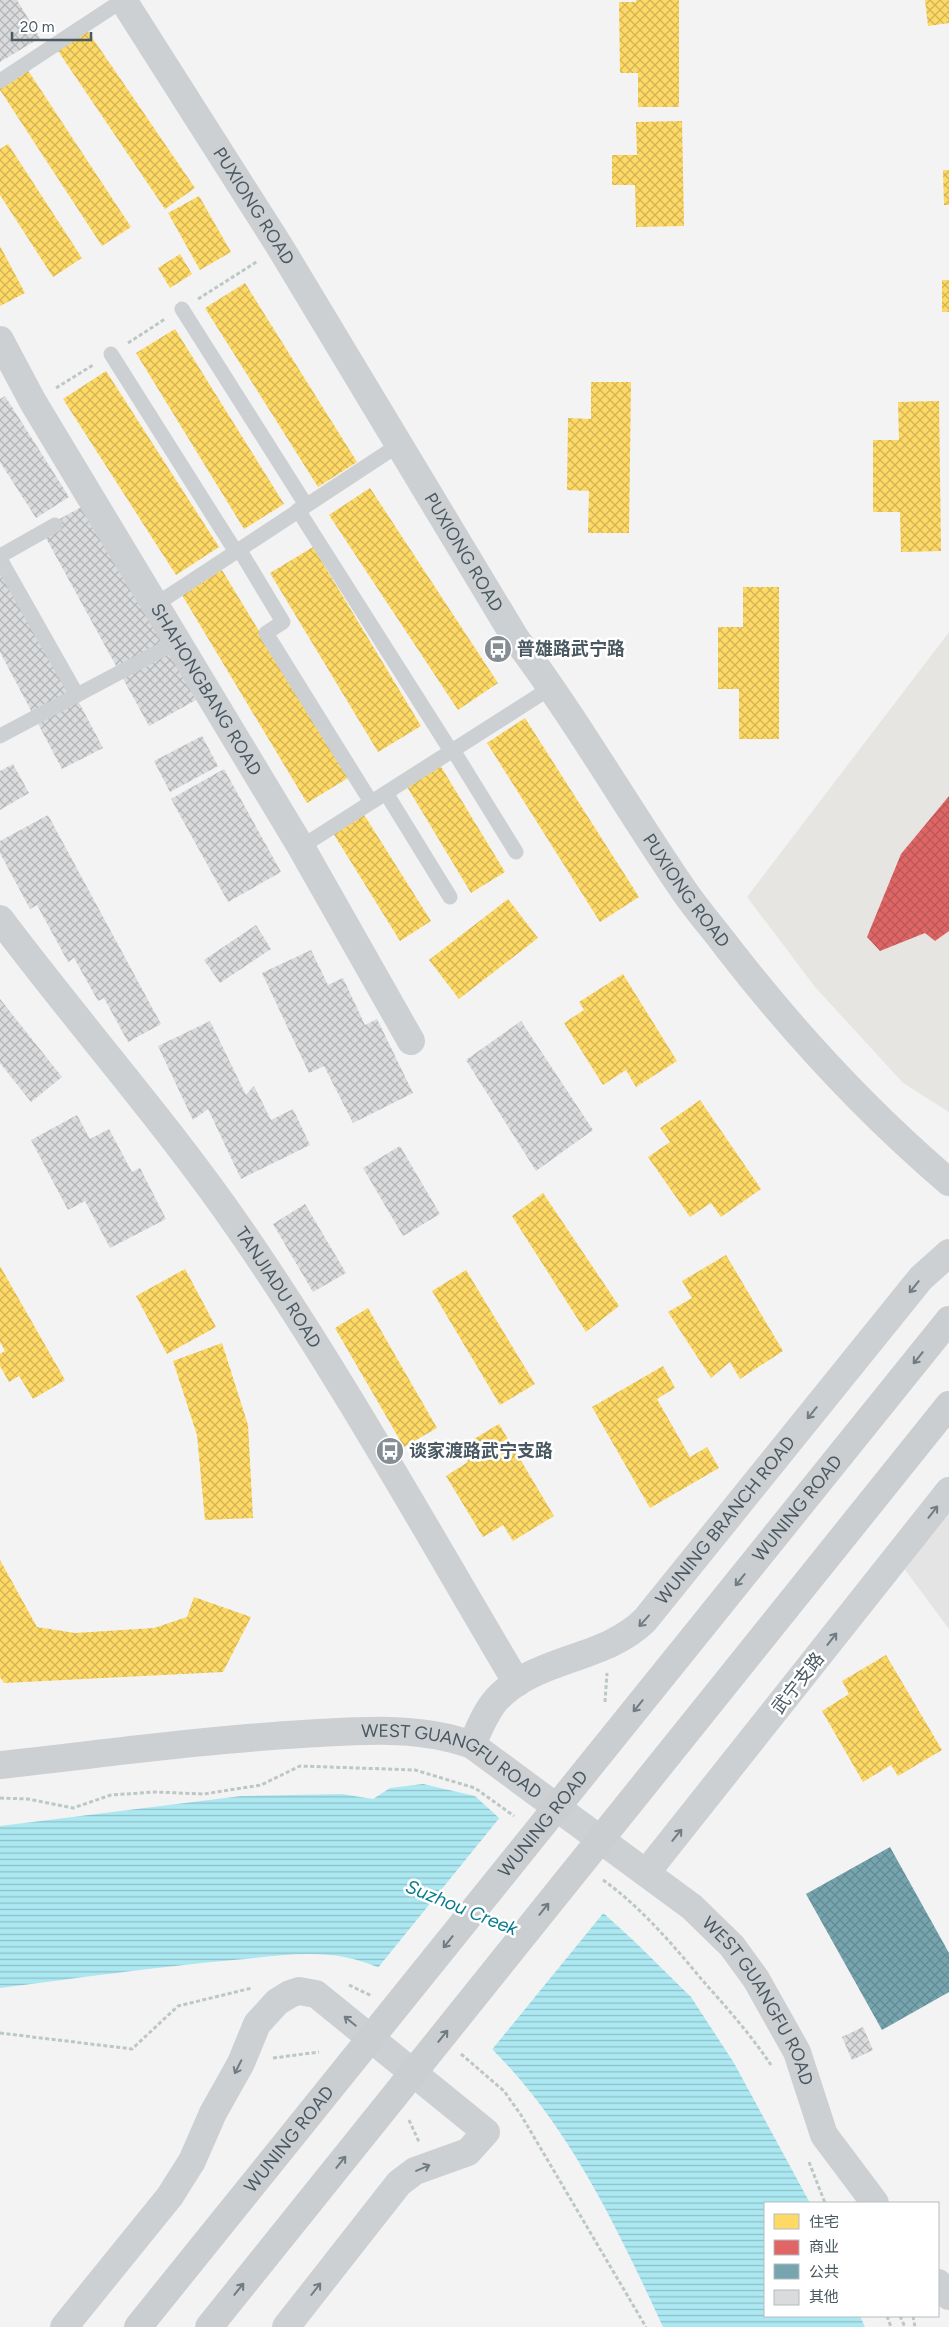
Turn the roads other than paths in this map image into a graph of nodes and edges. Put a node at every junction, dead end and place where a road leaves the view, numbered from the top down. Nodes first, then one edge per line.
1 (123, 0) edge
2 (0, 82) edge
3 (182, 309) road end
4 (0, 340) edge
5 (111, 354) road end
6 (400, 444) junction
7 (302, 508) junction
8 (55, 525) dead end
9 (237, 551) junction
10 (0, 558) edge
11 (155, 605) junction
12 (177, 642) junction
13 (552, 687) junction
14 (77, 695) junction
15 (0, 736) edge
16 (452, 750) junction
17 (386, 793) junction
18 (371, 802) junction
19 (301, 847) junction
20 (516, 852) dead end
21 (450, 897) dead end
22 (0, 919) edge
23 (411, 1041) dead end
24 (949, 1182) edge
25 (949, 1253) edge
26 (949, 1320) edge
27 (949, 1405) edge
28 (949, 1491) edge
29 (517, 1683) junction
30 (472, 1744) junction
31 (0, 1765) edge
32 (646, 1873) junction
33 (874, 2202) edge
34 (939, 2284) edge
35 (949, 2296) edge
36 (64, 2327) edge
37 (138, 2327) edge
38 (208, 2327) edge
39 (286, 2327) edge

1 - 2 lane
1 - 6 street, PUXIONG ROAD
3 - 7 lane
4 - 11 street, SHAHONGBANG ROAD
5 - 9 lane
6 - 7 lane
6 - 13 street, PUXIONG ROAD
7 - 9 lane
7 - 16 lane
8 - 10 lane
9 - 11 lane
9 - 18 lane
10 - 14 lane
11 - 12 street, SHAHONGBANG ROAD
12 - 14 lane
12 - 19 street, SHAHONGBANG ROAD
13 - 16 lane
13 - 24 street, PUXIONG ROAD
14 - 15 lane
16 - 17 lane
16 - 20 lane
17 - 18 lane
17 - 21 lane
18 - 19 lane
19 - 23 street, SHAHONGBANG ROAD
22 - 29 street, TANJIADU ROAD
25 -> 29 street, WUNING BRANCH ROAD
26 -> 37 main road, WUNING ROAD, bridge
38 -> 27 main road, bridge
32 -> 28 street, 武宁支路
29 - 30 street, WUNING BRANCH ROAD
30 - 31 street, WEST GUANGFU ROAD
30 - 32 street, WEST GUANGFU ROAD
32 - 33 street, WEST GUANGFU ROAD
34 - 35 street
39 -> 36 street

